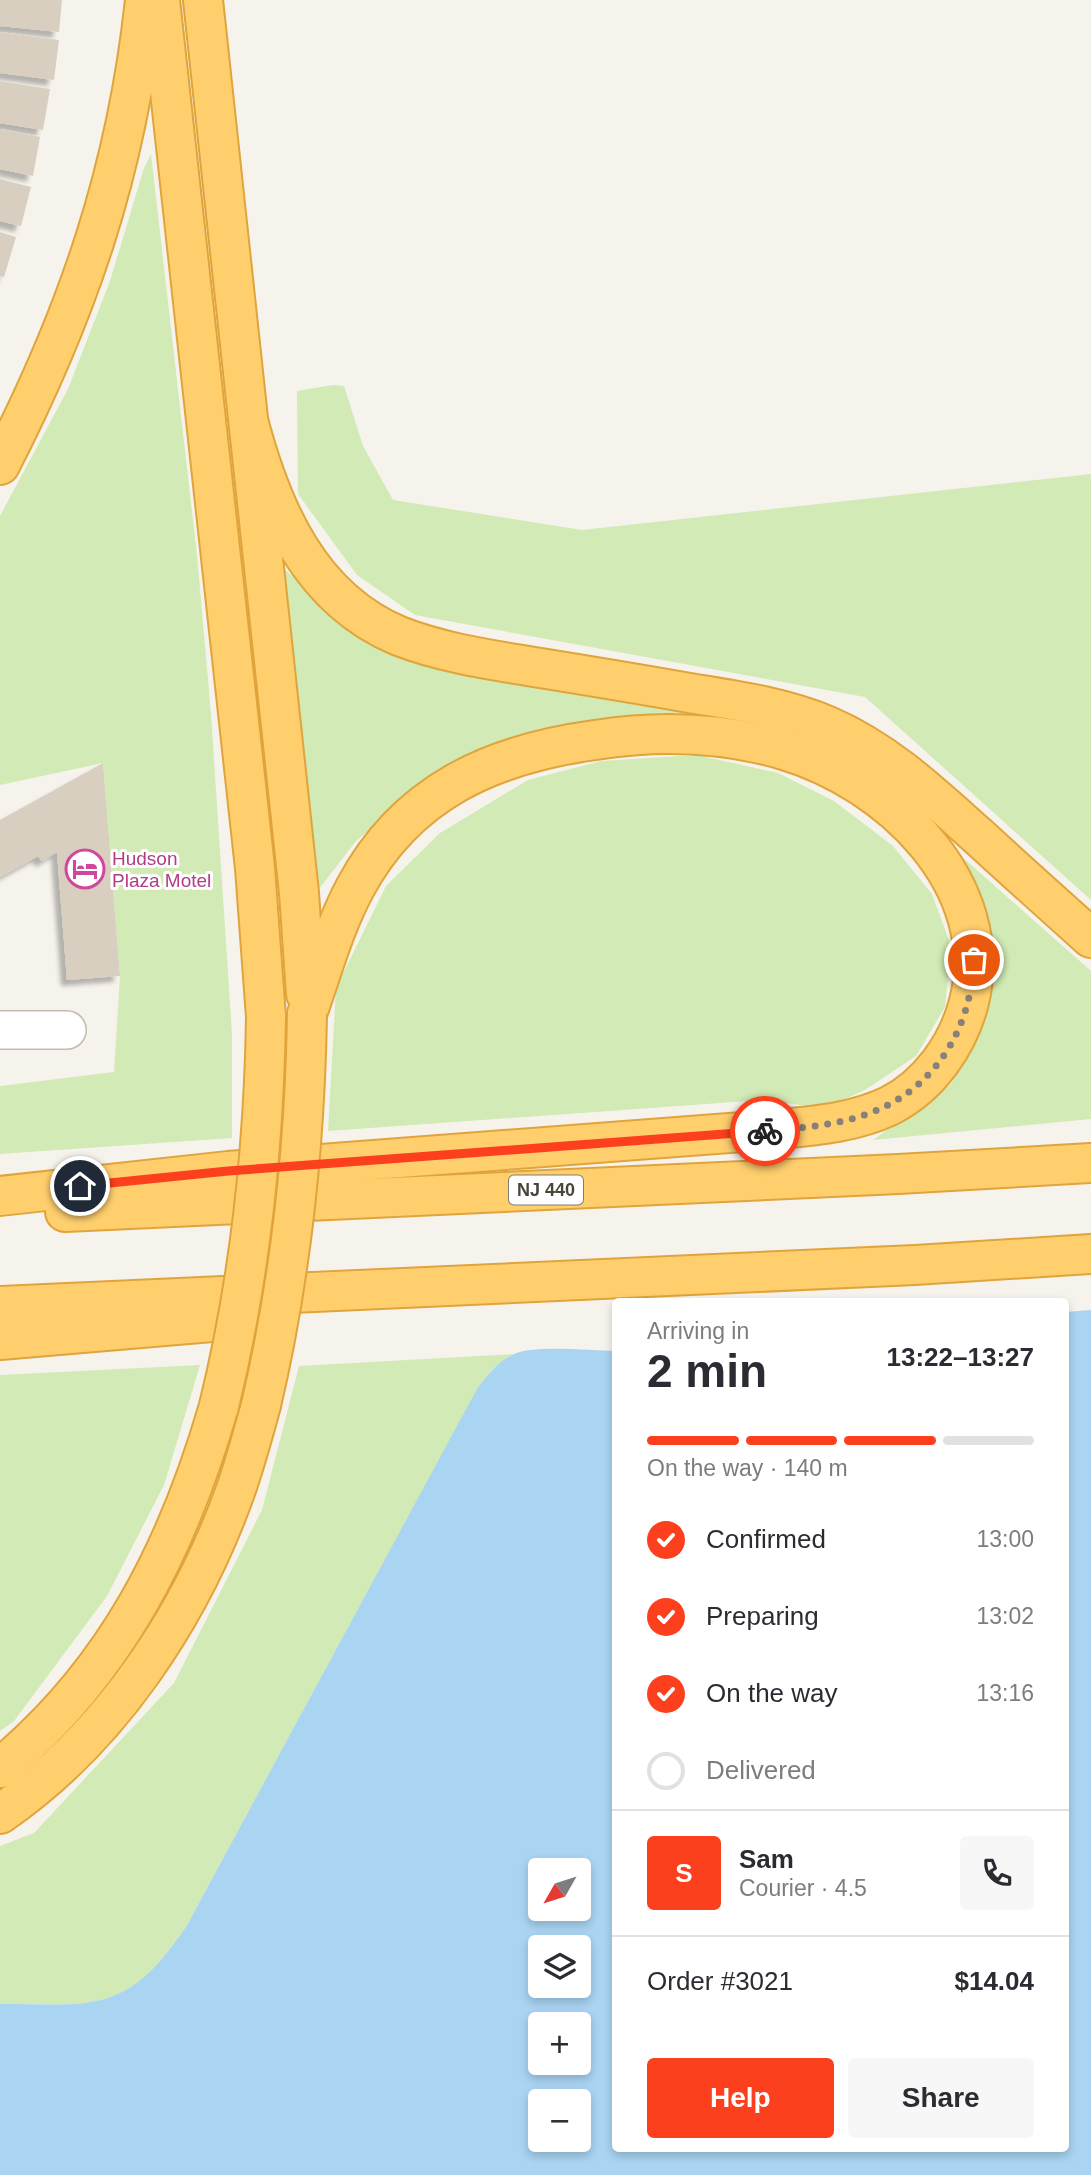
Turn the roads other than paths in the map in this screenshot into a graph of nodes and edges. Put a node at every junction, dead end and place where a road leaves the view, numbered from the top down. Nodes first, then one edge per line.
1 (145, 0) edge
2 (160, 0) edge
3 (203, 0) edge
4 (249, 424) junction
5 (0, 465) edge
6 (1091, 938) edge
7 (307, 1014) junction
8 (0, 1030) edge
9 (67, 1030) dead end
10 (1091, 1163) edge
11 (0, 1196) edge
12 (0, 1215) edge
13 (1091, 1254) edge
14 (915, 1265) junction
15 (0, 1306) edge
16 (0, 1340) edge
17 (0, 1768) edge
18 (0, 1814) edge

1 - 5 highway
2 - 17 highway, bridge
3 - 4 highway
4 - 6 highway
4 - 7 highway
7 - 11 highway
7 - 18 highway, bridge
8 - 9 lane
10 - 12 highway, NJ 440
13 - 14 highway
14 - 15 highway
14 - 16 highway

